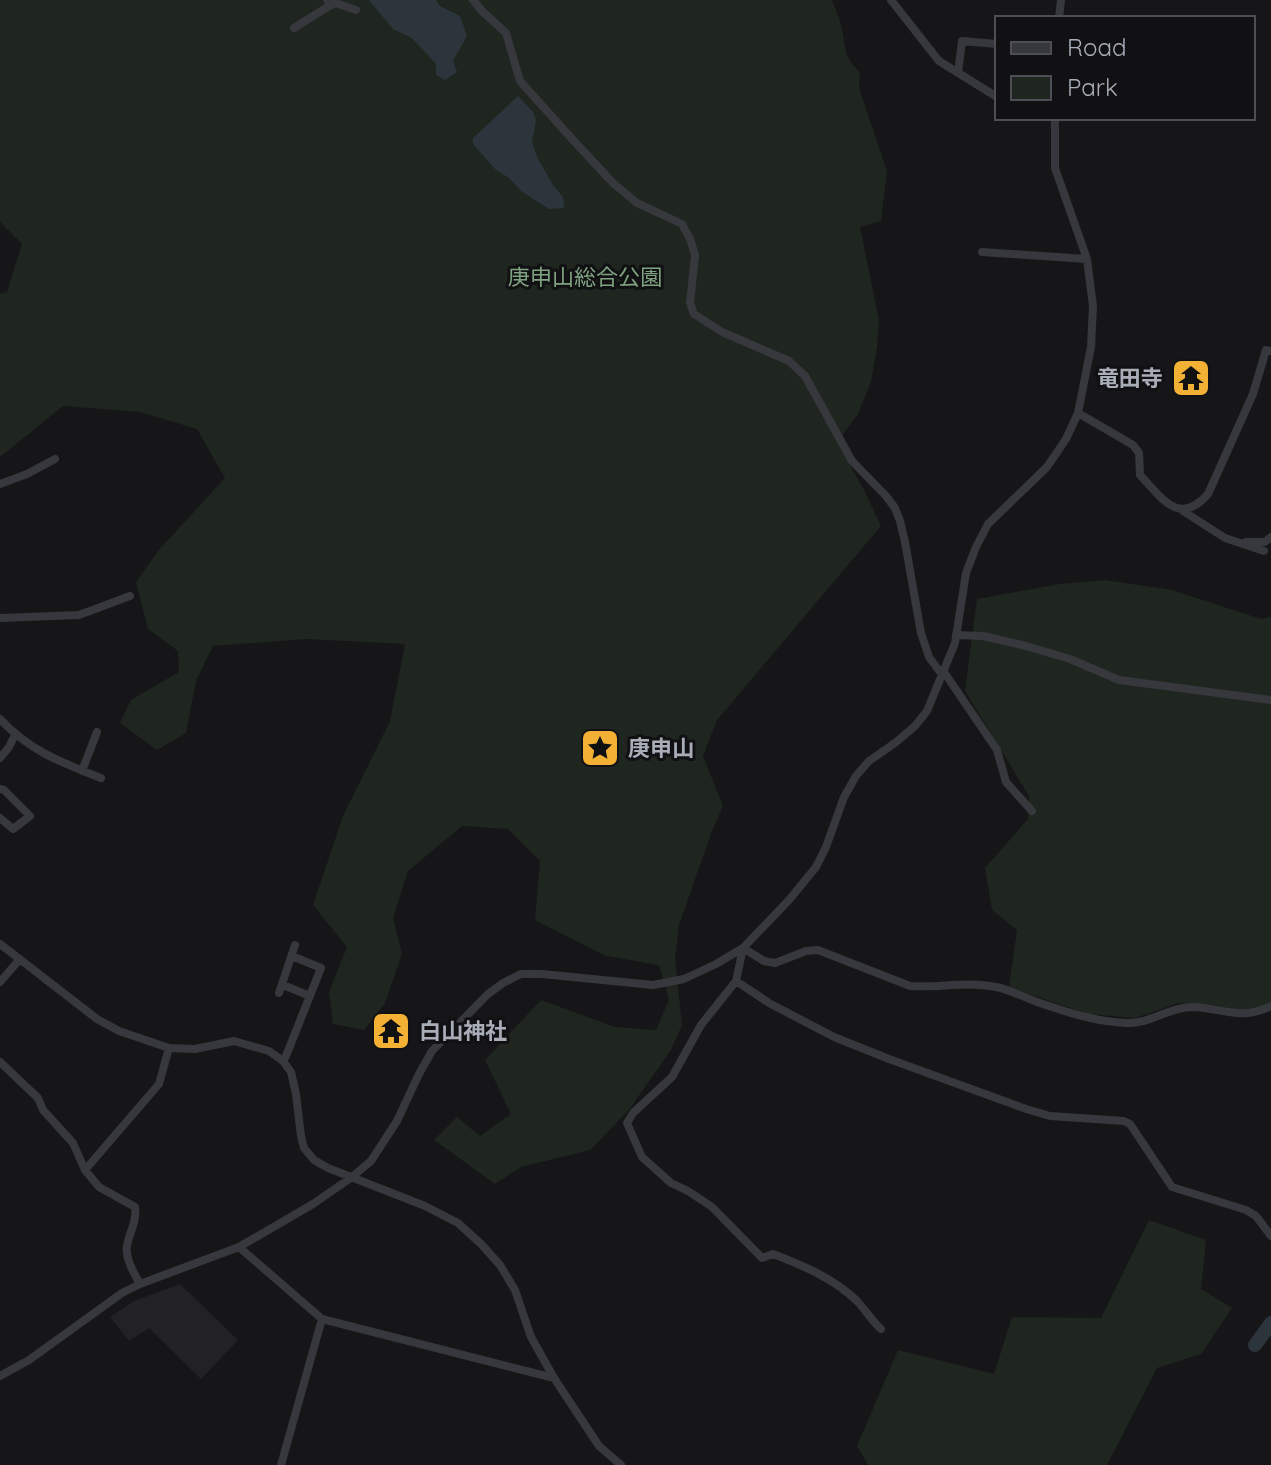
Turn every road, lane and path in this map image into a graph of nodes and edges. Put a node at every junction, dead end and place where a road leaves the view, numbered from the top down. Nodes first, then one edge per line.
1 (473, 0) edge
2 (891, 0) edge
3 (330, 1) edge
4 (356, 10) dead end
5 (294, 28) dead end
6 (995, 44) edge
7 (958, 73) junction
8 (995, 96) edge
9 (1055, 120) edge
10 (982, 252) dead end
11 (1087, 259) junction
12 (1271, 351) edge
13 (1078, 413) junction
14 (55, 459) dead end
15 (1140, 475) junction
16 (1132, 482) dead end
17 (0, 484) edge
18 (1183, 511) junction
19 (1271, 537) edge
20 (1237, 542) junction
21 (1264, 551) dead end
22 (130, 596) dead end
23 (0, 618) edge
24 (956, 635) junction
25 (944, 674) junction
26 (1271, 700) edge
27 (0, 719) edge
28 (97, 732) dead end
29 (15, 735) junction
30 (0, 758) edge
31 (82, 771) junction
32 (101, 778) dead end
33 (0, 789) edge
34 (1032, 811) dead end
35 (0, 818) edge
36 (0, 944) edge
37 (295, 945) dead end
38 (743, 948) junction
39 (292, 956) junction
40 (20, 959) junction
41 (736, 981) junction
42 (0, 982) edge
43 (310, 996) junction
44 (1271, 1006) edge
45 (169, 1048) junction
46 (283, 1061) junction
47 (0, 1062) edge
48 (85, 1170) junction
49 (352, 1177) junction
50 (1271, 1236) edge
51 (239, 1247) junction
52 (140, 1284) junction
53 (322, 1319) junction
54 (881, 1329) dead end
55 (0, 1376) edge
56 (554, 1378) junction
57 (281, 1465) edge
58 (621, 1465) edge

1 - 25 street
2 - 7 street
3 - 4 street
3 - 5 street
6 - 7 street
7 - 8 street
9 - 11 street
10 - 11 street
11 - 13 street
12 - 18 street
13 - 15 street
13 - 24 street
14 - 17 street
15 - 16 street
15 - 18 street
18 - 20 street
19 - 20 street
20 - 21 street
22 - 23 street
24 - 25 street
24 - 26 street
25 - 34 street
25 - 38 street
27 - 29 street
28 - 31 street
29 - 30 street
29 - 31 street
31 - 32 street
33 - 35 street
36 - 40 street
37 - 39 street
38 - 41 street
38 - 44 street
38 - 49 street
39 - 43 street
39 - 43 street
40 - 42 street
40 - 45 street
41 - 50 street
41 - 54 street
43 - 46 street
45 - 46 street
45 - 48 street
46 - 49 street
47 - 48 street
48 - 52 street
49 - 51 street
49 - 56 street
51 - 52 street
51 - 53 street
52 - 55 street
53 - 56 street
53 - 57 street
56 - 58 street

